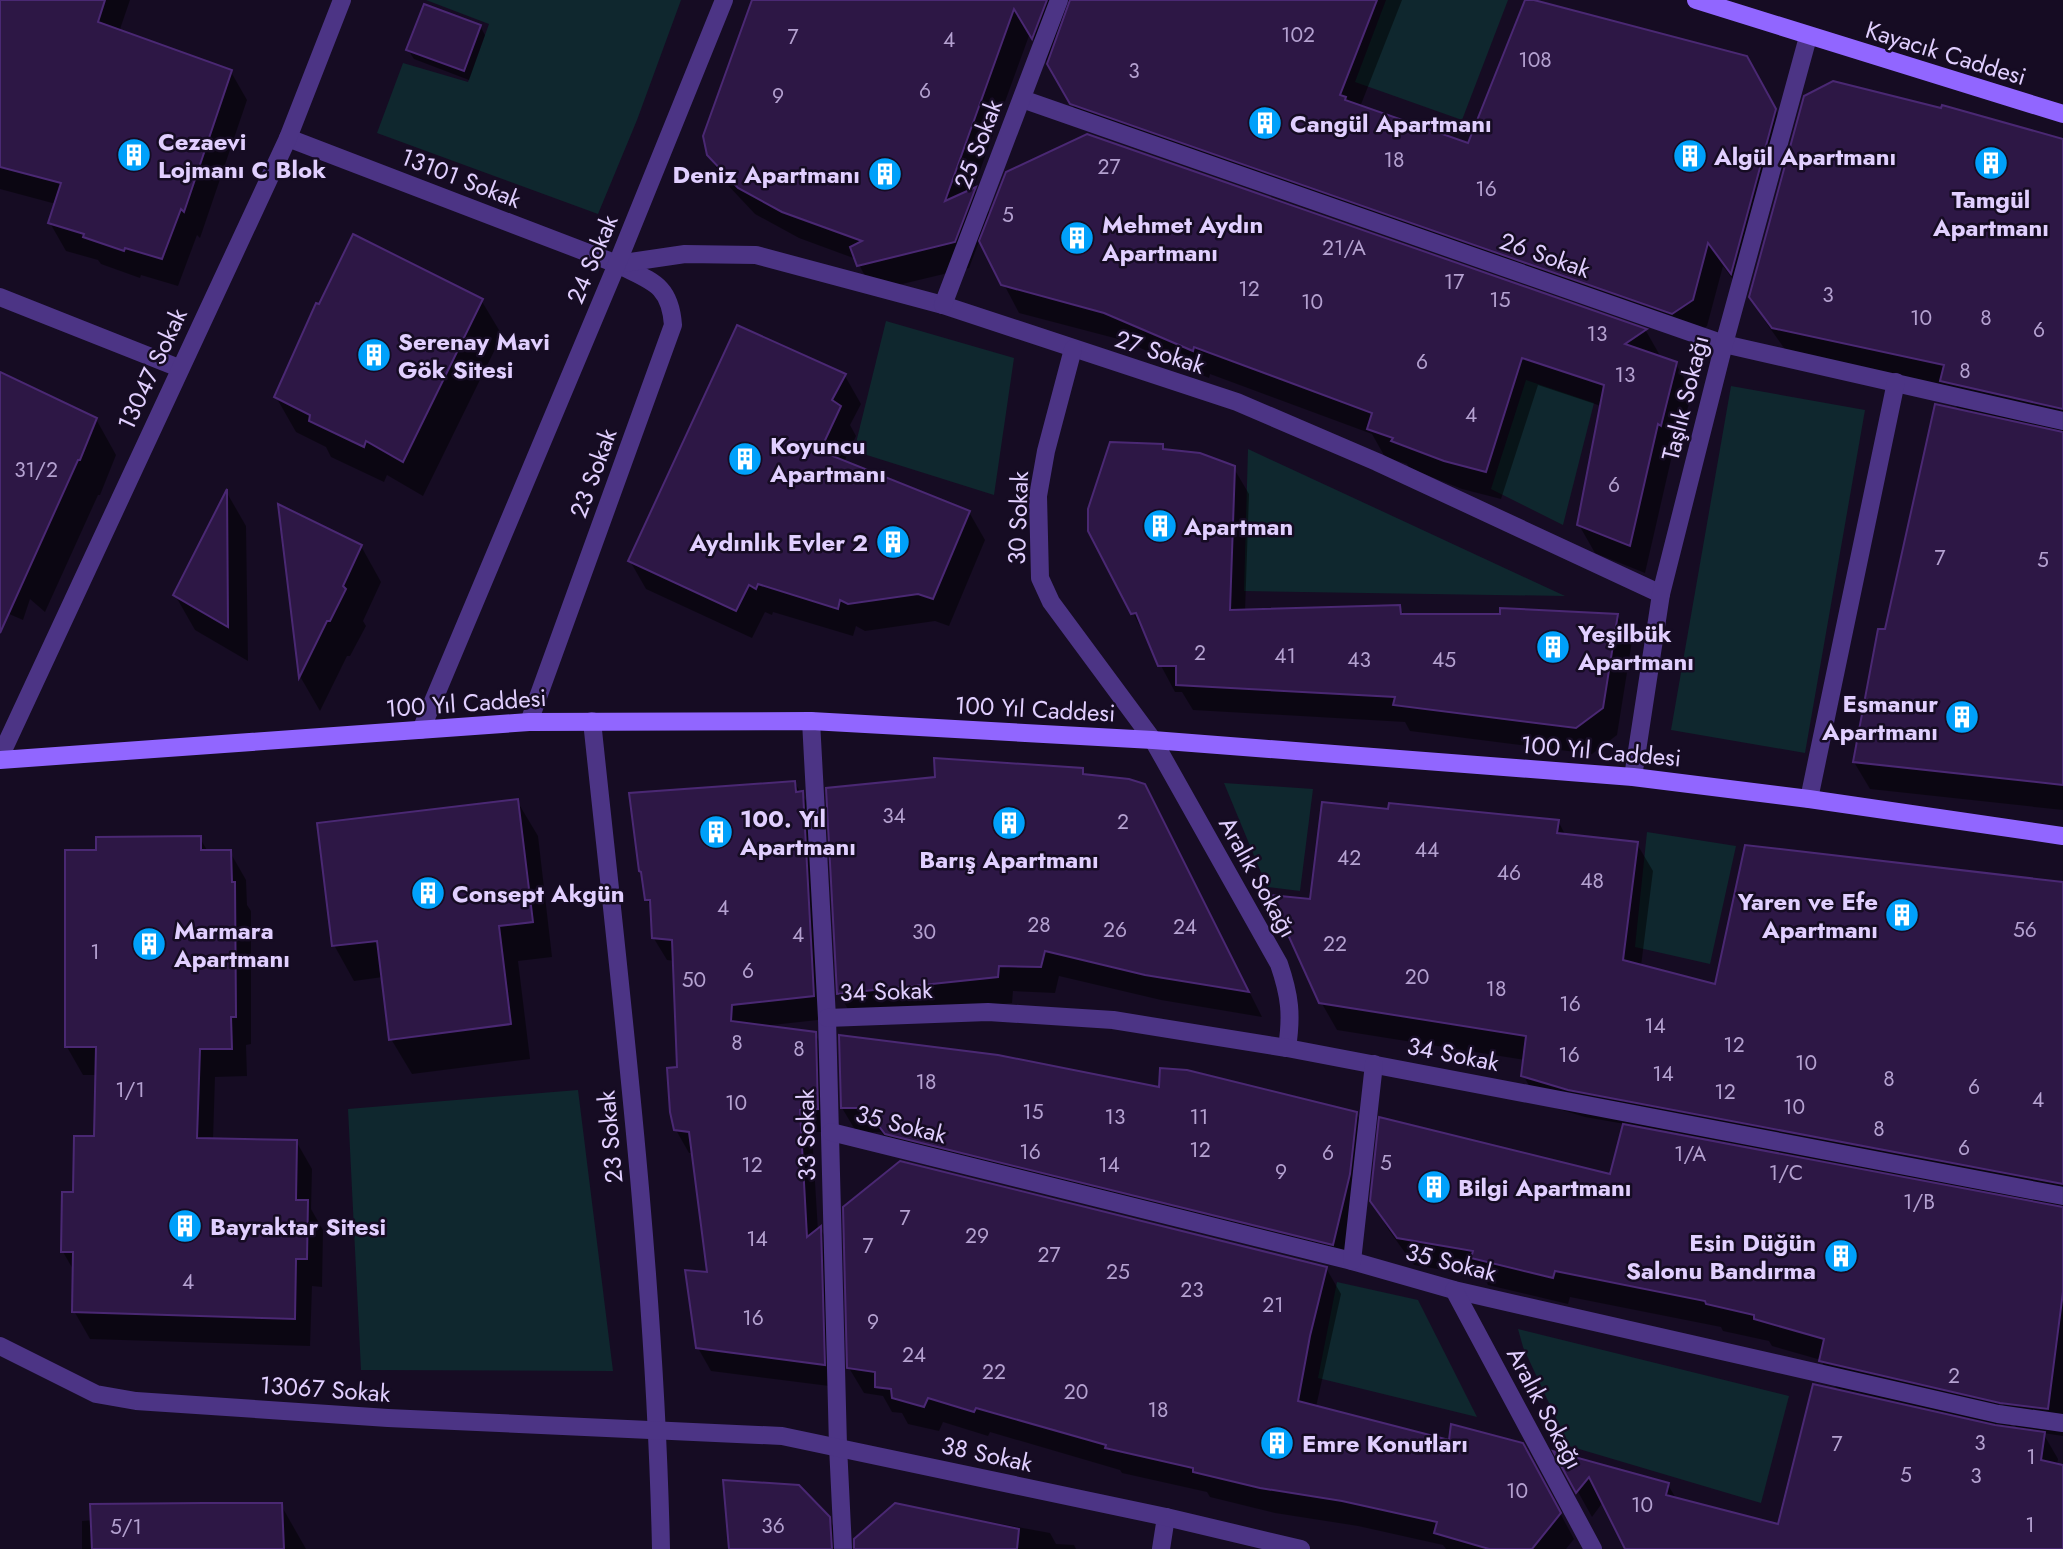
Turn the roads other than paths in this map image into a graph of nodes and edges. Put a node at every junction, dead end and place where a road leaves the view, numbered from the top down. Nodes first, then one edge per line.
1 (342, 0) edge
2 (724, 0) edge
3 (1059, 0) edge
4 (1696, 0) edge
5 (1808, 37) junction
6 (1021, 99) junction
7 (2063, 114) edge
8 (288, 138) junction
9 (617, 264) junction
10 (0, 297) edge
11 (943, 305) junction
12 (1724, 344) junction
13 (1073, 349) junction
14 (179, 368) junction
15 (1896, 382) junction
16 (2063, 421) edge
17 (1661, 594) junction
18 (592, 721) junction
19 (811, 721) junction
20 (529, 722) junction
21 (421, 730) junction
22 (1153, 740) junction
23 (0, 759) edge
24 (1633, 777) junction
25 (1809, 799) junction
26 (2063, 836) edge
27 (827, 1018) junction
28 (1287, 1048) junction
29 (1374, 1064) junction
30 (831, 1132) junction
31 (2063, 1196) edge
32 (1352, 1261) junction
33 (1454, 1290) junction
34 (0, 1346) edge
35 (2063, 1423) edge
36 (659, 1429) junction
37 (838, 1446) junction
38 (1166, 1517) junction
39 (662, 1549) edge
40 (843, 1549) edge
41 (1161, 1549) edge
42 (1301, 1549) edge
43 (1593, 1549) edge

1 - 8 street, 13047 Sokak
2 - 9 street, 24 Sokak
3 - 6 street, 25 Sokak
4 - 5 street, Kayacık Caddesi
5 - 7 street, Kayacık Caddesi
5 - 12 street, Taşlık Sokağı
6 - 11 street, 25 Sokak
6 - 12 street, 26 Sokak
8 - 9 street, 13101 Sokak
8 - 14 street, 13047 Sokak
9 - 11 street, 27 Sokak
9 - 20 street, 23 Sokak
9 - 21 street, 24 Sokak
10 - 14 street
11 - 13 street, 27 Sokak
12 - 15 street, 26 Sokak
12 - 17 street, Taşlık Sokağı
13 - 17 street, 27 Sokak
13 - 22 street, 30 Sokak
14 - 23 street, 13047 Sokak
15 - 16 street, 26 Sokak
15 - 25 street
17 - 24 street, Taşlık Sokağı
18 - 19 street, 100 Yıl Caddesi
18 - 20 street, 100 Yıl Caddesi
18 - 36 street, 23 Sokak
19 - 22 street, 100 Yıl Caddesi
19 - 27 street, 33 Sokak
20 - 21 street, 100 Yıl Caddesi
21 - 23 street, 100 Yıl Caddesi
22 - 24 street, 100 Yıl Caddesi
22 - 28 street, Aralık Sokağı
24 - 25 street, 100 Yıl Caddesi
25 - 26 street, 100 Yıl Caddesi
27 - 28 street, 34 Sokak
27 - 30 street, 33 Sokak
28 - 29 street, 34 Sokak
29 - 31 street, 34 Sokak
29 - 32 street
30 - 32 street, 35 Sokak
30 - 37 street, 33 Sokak
32 - 33 street, 35 Sokak
33 - 35 street, 35 Sokak
33 - 43 street, Aralık Sokağı
34 - 36 street, 13067 Sokak
36 - 37 street, 38 Sokak
36 - 39 street, 23 Sokak
37 - 38 street, 38 Sokak
37 - 40 street, 33 Sokak
38 - 41 street
38 - 42 street, 38 Sokak

